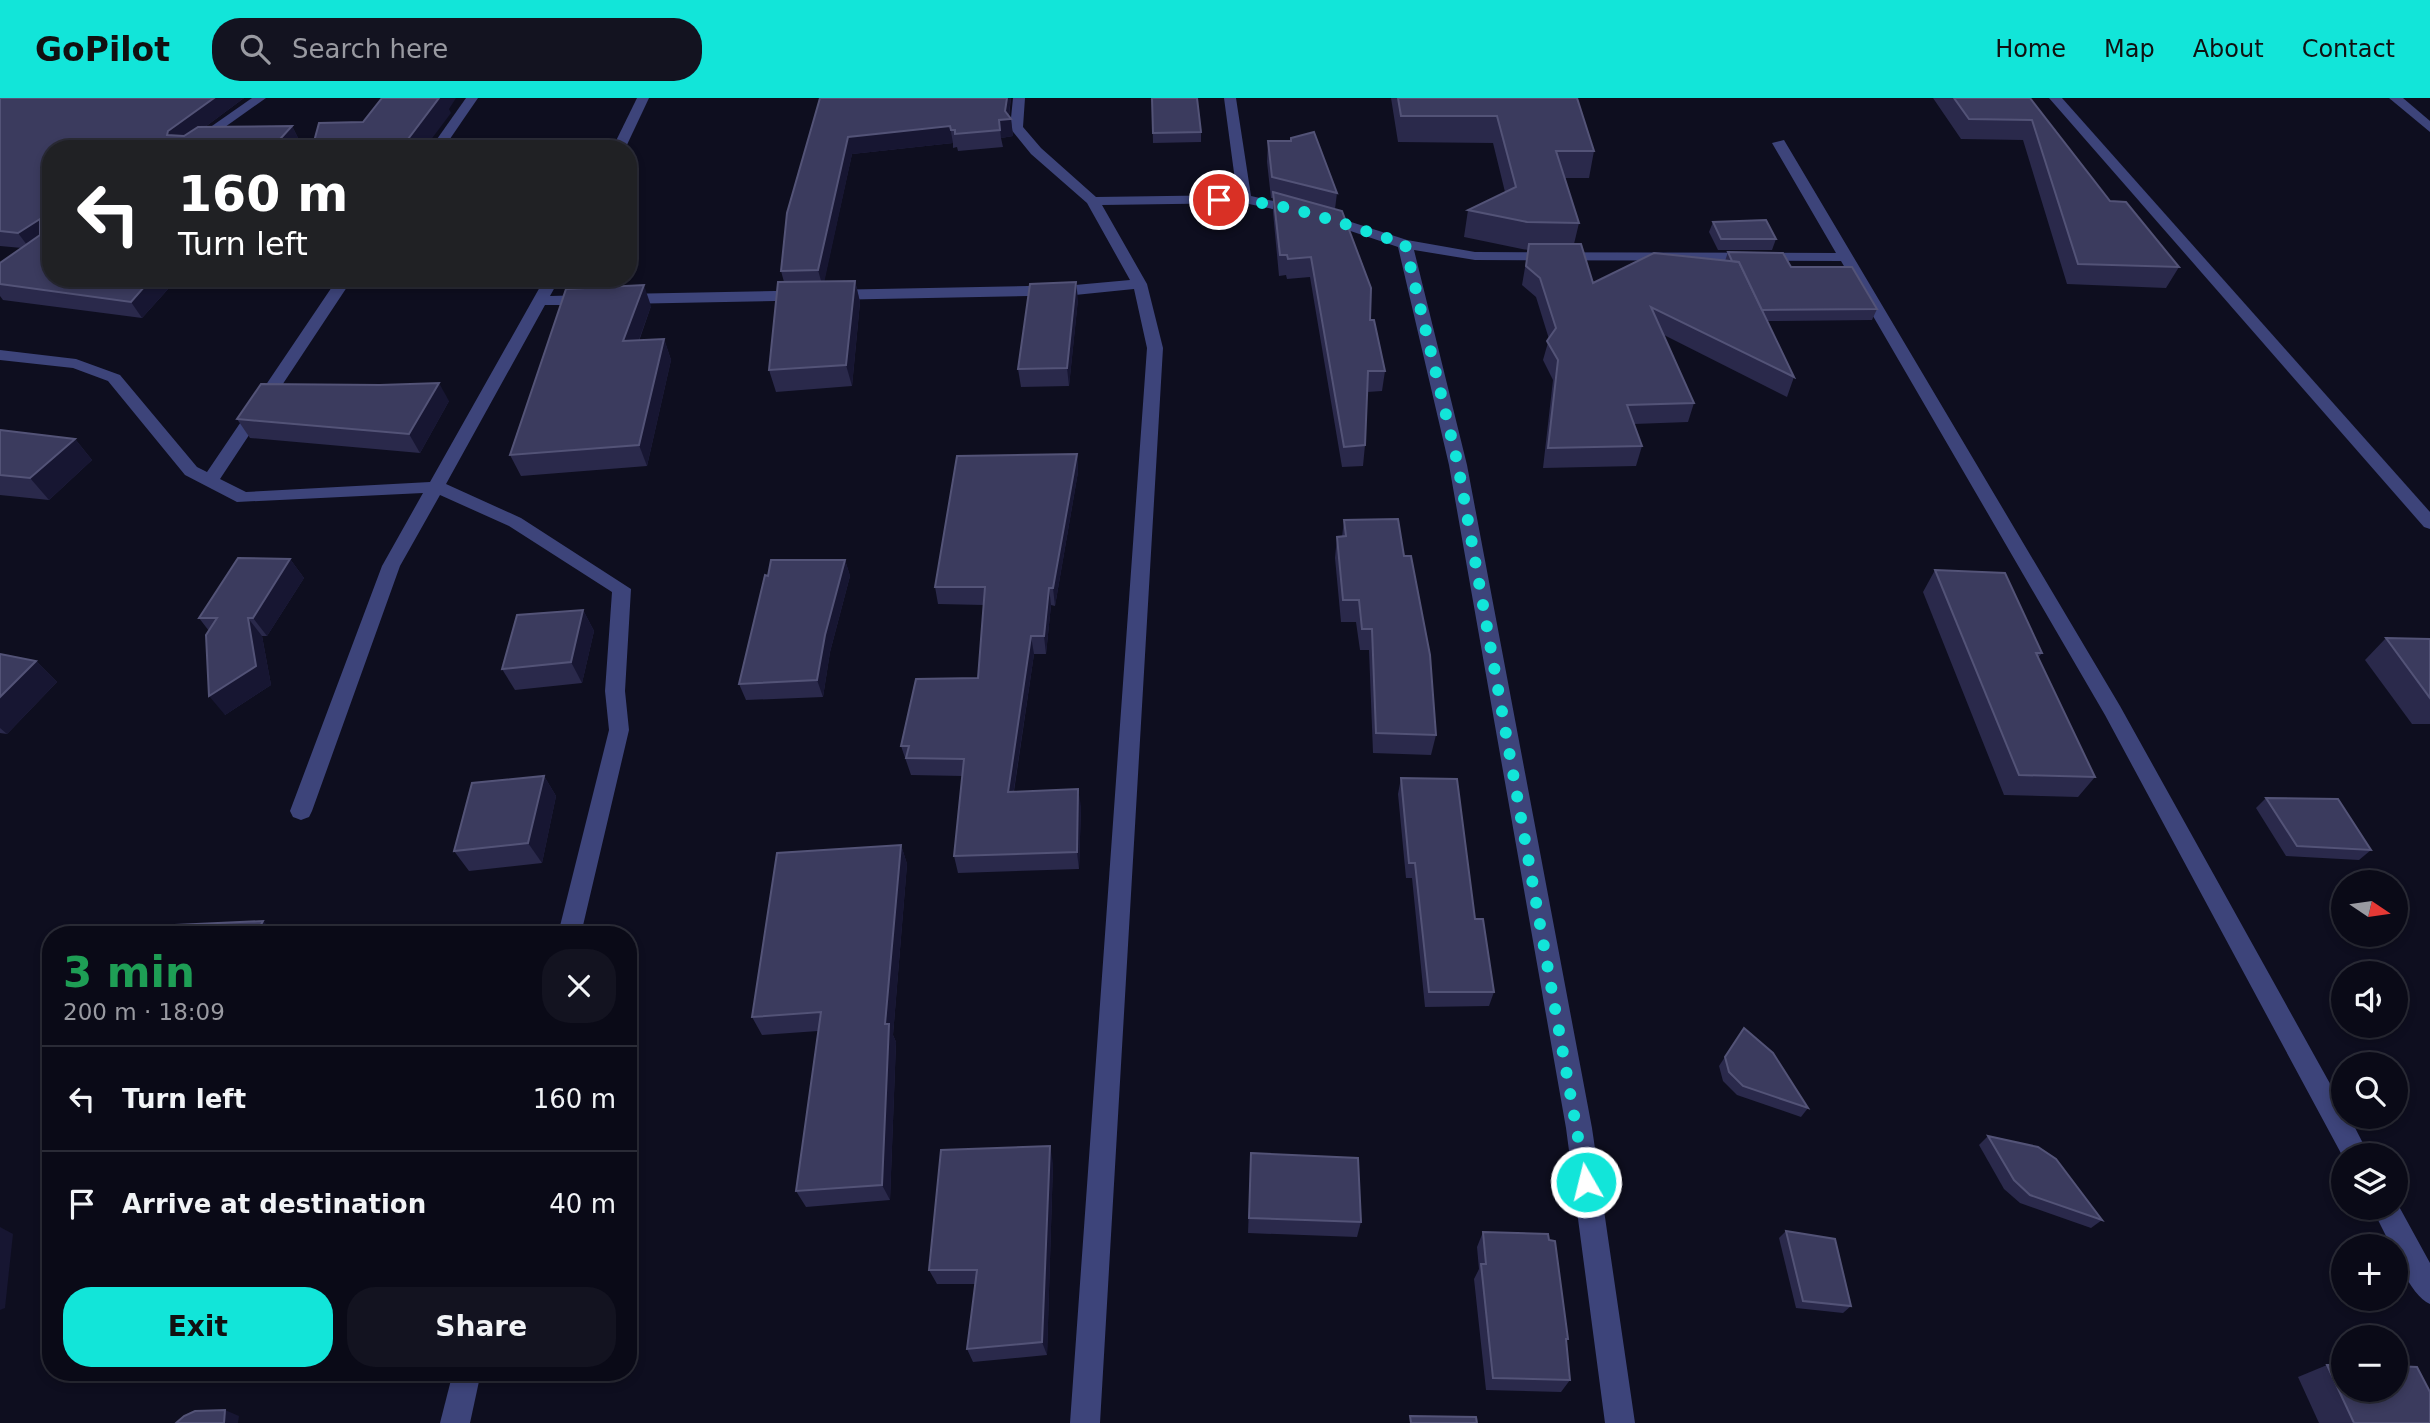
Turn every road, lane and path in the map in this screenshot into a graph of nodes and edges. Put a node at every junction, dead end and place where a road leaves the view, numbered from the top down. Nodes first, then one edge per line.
1 (260, 98) edge
2 (472, 98) edge
3 (643, 98) edge
4 (1020, 98) edge
5 (1230, 98) edge
6 (2055, 98) edge
7 (2395, 98) edge
8 (2430, 128) edge
9 (198, 140) edge
10 (442, 140) edge
11 (622, 140) edge
12 (1779, 143) dead end
13 (1244, 200) junction
14 (1093, 201) junction
15 (1405, 244) junction
16 (1846, 257) junction
17 (1140, 284) junction
18 (340, 287) edge
19 (548, 287) edge
20 (541, 301) junction
21 (0, 355) edge
22 (210, 481) junction
23 (437, 487) junction
24 (2430, 523) edge
25 (301, 811) dead end
26 (572, 926) edge
27 (2349, 1143) edge
28 (2392, 1220) edge
29 (2430, 1290) edge
30 (465, 1381) edge
31 (455, 1423) edge
32 (1085, 1423) edge
33 (1620, 1423) edge

1 - 9 street
2 - 10 street
3 - 11 street
4 - 14 street
5 - 13 street
6 - 24 street
7 - 8 street
12 - 16 street
13 - 14 street
13 - 15 street
14 - 17 street
15 - 16 street
15 - 33 street
16 - 27 street
17 - 20 street
17 - 32 street
18 - 22 street
19 - 20 street
20 - 23 street
21 - 22 street
22 - 23 street
23 - 25 street
23 - 26 street
28 - 29 street
30 - 31 street

